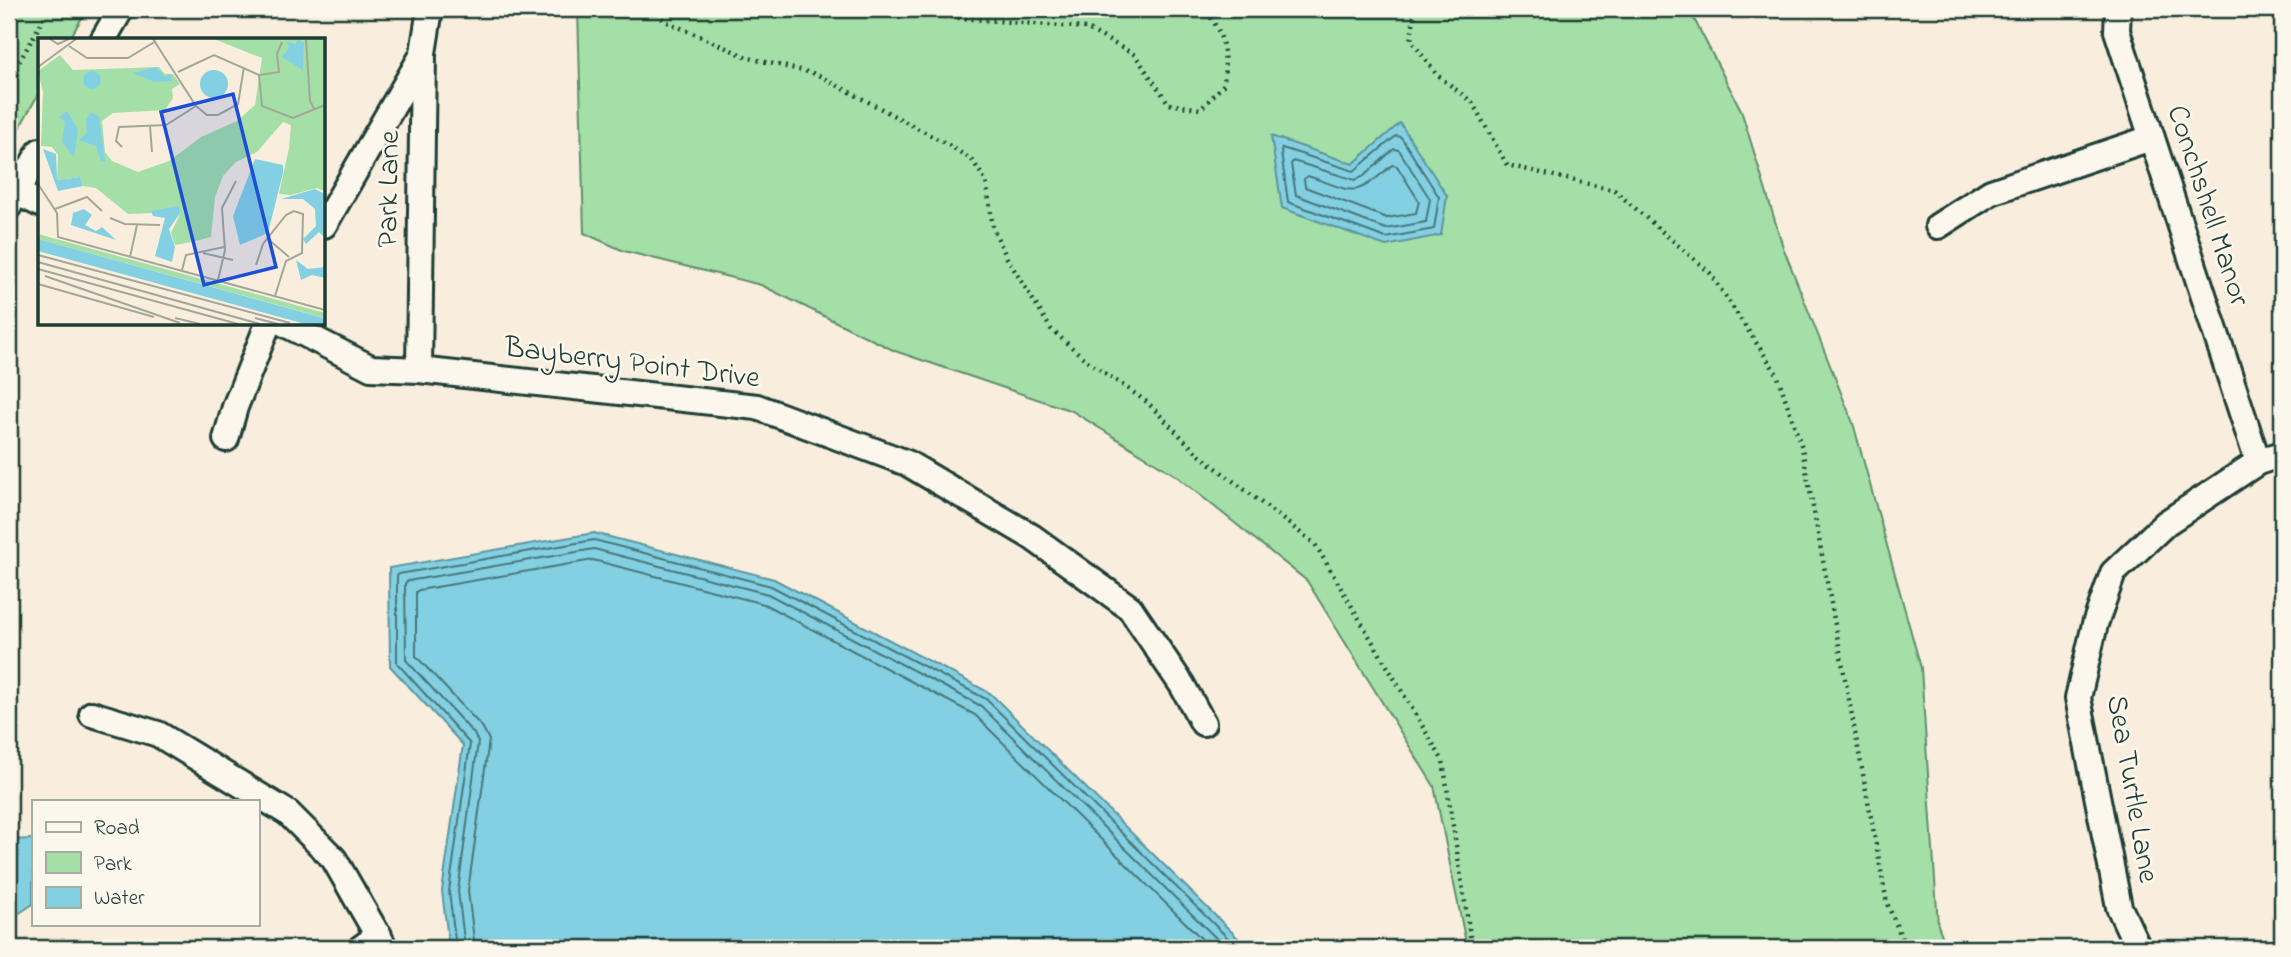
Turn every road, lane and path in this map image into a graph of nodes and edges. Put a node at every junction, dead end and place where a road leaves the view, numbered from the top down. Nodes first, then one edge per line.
1 (49, 9) edge
2 (121, 9) edge
3 (430, 9) edge
4 (651, 9) edge
5 (846, 9) edge
6 (1204, 9) edge
7 (1415, 9) edge
8 (2118, 9) edge
9 (104, 38) edge
10 (424, 52) junction
11 (9, 80) edge
12 (2151, 138) junction
13 (38, 154) edge
14 (13, 199) edge
15 (38, 204) edge
16 (326, 222) edge
17 (1938, 226) dead end
18 (267, 326) edge
19 (289, 326) edge
20 (419, 370) junction
21 (226, 439) dead end
22 (2282, 454) edge
23 (2258, 462) junction
24 (92, 714) dead end
25 (1203, 723) dead end
26 (375, 944) edge
27 (1472, 948) edge
28 (1906, 948) edge
29 (2138, 948) edge

1 - 11 path
2 - 9 street
3 - 10 street, Park Lane
4 - 27 path
5 - 6 path
7 - 28 path
8 - 12 street, Conchshell Manor
10 - 16 street
10 - 20 street, Park Lane
12 - 17 street
12 - 23 street, Conchshell Manor
13 - 14 street
14 - 15 street
18 - 21 street
19 - 20 street, Bayberry Point Drive
20 - 25 street, Bayberry Point Drive
22 - 23 street, Sea Turtle Lane
23 - 29 street, Sea Turtle Lane
24 - 26 street

